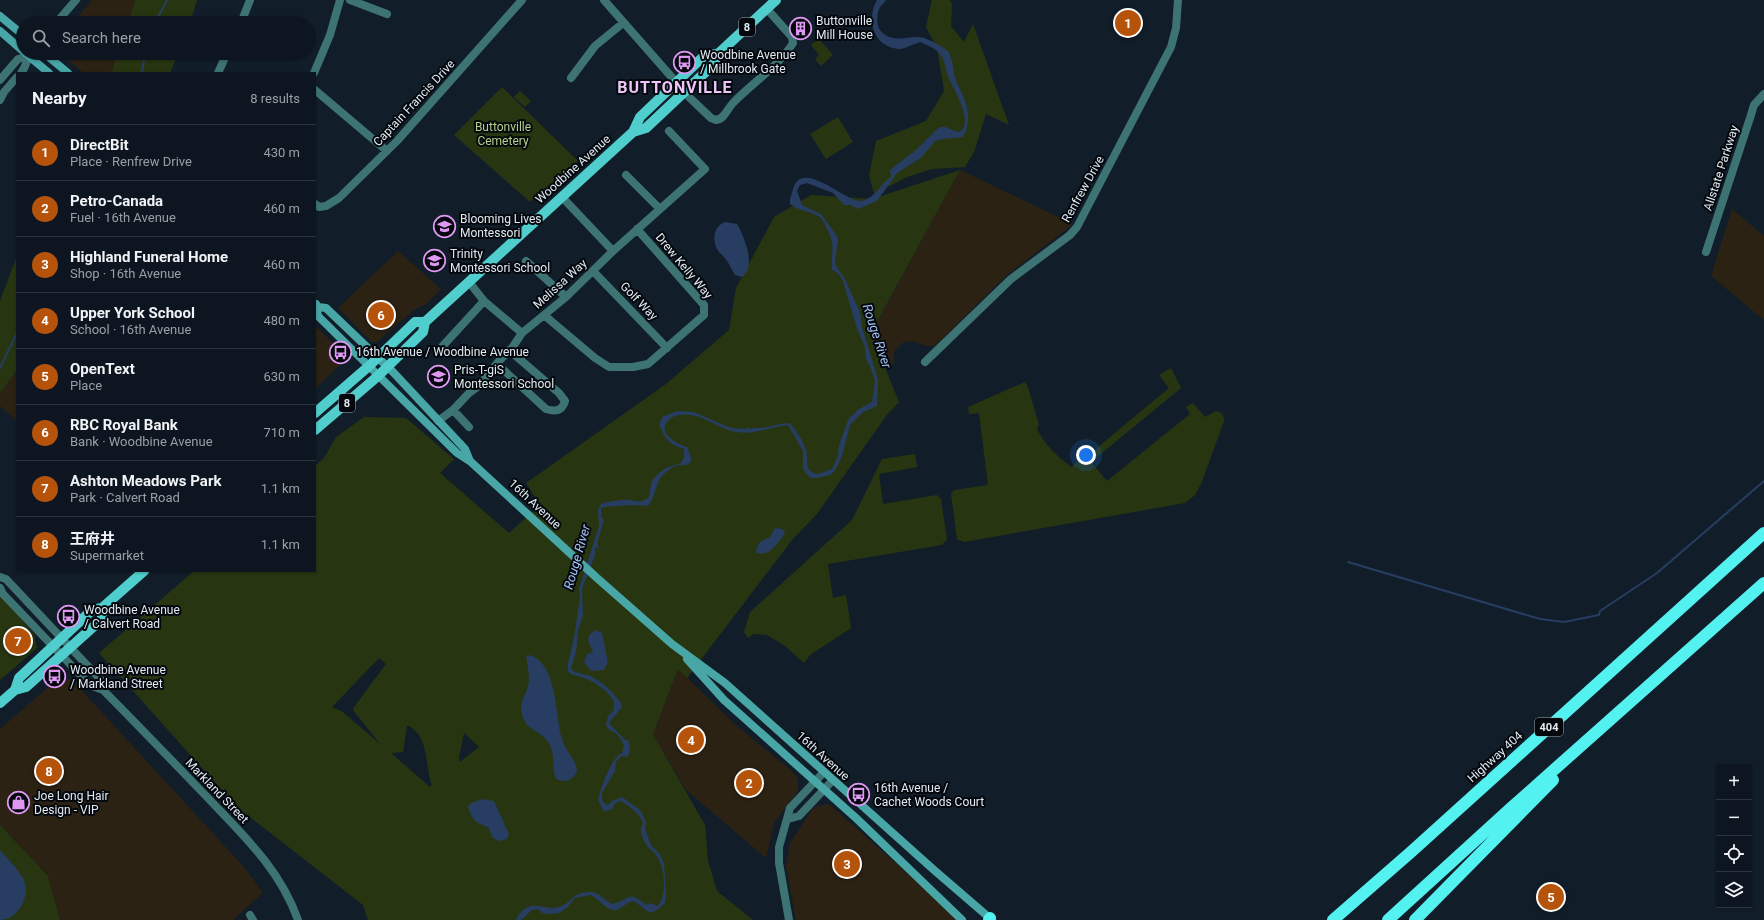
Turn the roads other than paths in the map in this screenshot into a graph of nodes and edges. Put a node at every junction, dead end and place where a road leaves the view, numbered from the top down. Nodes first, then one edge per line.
1 (76, 0) edge
2 (250, 0) edge
3 (340, 0) edge
4 (350, 0) edge
5 (522, 0) edge
6 (604, 0) edge
7 (776, 0) edge
8 (1178, 0) edge
9 (767, 8) junction
10 (387, 14) dead end
11 (0, 16) edge
12 (62, 16) edge
13 (244, 16) edge
14 (623, 23) junction
15 (16, 29) edge
16 (0, 31) edge
17 (16, 44) edge
18 (718, 54) junction
19 (17, 60) edge
20 (26, 60) edge
21 (35, 60) edge
22 (52, 60) edge
23 (224, 60) edge
24 (22, 72) edge
25 (48, 72) edge
26 (67, 72) edge
27 (218, 72) edge
28 (314, 72) edge
29 (16, 78) edge
30 (571, 78) dead end
31 (0, 80) edge
32 (677, 83) junction
33 (316, 91) edge
34 (684, 92) junction
35 (1764, 94) edge
36 (0, 100) edge
37 (669, 131) dead end
38 (633, 132) junction
39 (387, 151) junction
40 (626, 175) dead end
41 (562, 197) junction
42 (316, 205) edge
43 (660, 209) junction
44 (638, 229) junction
45 (613, 251) junction
46 (1706, 252) dead end
47 (526, 261) dead end
48 (593, 271) junction
49 (469, 282) junction
50 (566, 297) junction
51 (484, 301) junction
52 (317, 305) edge
53 (544, 315) junction
54 (425, 322) junction
55 (522, 333) junction
56 (667, 348) junction
57 (439, 350) dead end
58 (509, 350) junction
59 (378, 358) junction
60 (925, 362) dead end
61 (497, 364) junction
62 (369, 366) junction
63 (388, 367) junction
64 (378, 376) junction
65 (452, 410) junction
66 (316, 412) edge
67 (438, 421) junction
68 (469, 427) dead end
69 (316, 429) edge
70 (471, 462) junction
71 (1764, 533) edge
72 (143, 572) edge
73 (0, 577) edge
74 (1764, 583) edge
75 (0, 588) edge
76 (102, 608) junction
77 (62, 639) junction
78 (672, 644) junction
79 (54, 647) junction
80 (71, 648) junction
81 (62, 656) junction
82 (15, 690) junction
83 (103, 690) junction
84 (0, 703) edge
85 (1603, 728) junction
86 (824, 772) junction
87 (833, 780) junction
88 (815, 781) junction
89 (824, 790) junction
90 (788, 819) junction
91 (990, 919) edge
92 (298, 920) edge
93 (789, 920) edge
94 (962, 920) edge
95 (1333, 920) edge
96 (1388, 920) edge
97 (1415, 920) edge

1 - 12 street
2 - 13 street
3 - 28 street
4 - 10 street
5 - 39 street, Captain Francis Drive
6 - 14 street
7 - 9 main road, Woodbine Avenue / 8
8 - 60 street, Renfrew Drive
9 - 18 main road, Woodbine Avenue / 8
9 - 34 street
11 - 15 main road
14 - 30 street
14 - 32 street
16 - 17 main road
18 - 32 main road, Woodbine Avenue / 8
18 - 34 main road, Woodbine Avenue / 8
19 - 31 street
20 - 24 street
21 - 25 main road
22 - 26 main road
23 - 27 street
29 - 36 street
32 - 34 street
32 - 38 main road, Woodbine Avenue / 8
33 - 39 street
34 - 38 main road, Woodbine Avenue / 8
35 - 46 street, Allstate Parkway
37 - 43 street, Melissa Way
38 - 41 main road, Woodbine Avenue / 8
39 - 42 street, Captain Francis Drive
40 - 43 street
41 - 45 street
41 - 49 main road, Woodbine Avenue / 8
43 - 44 street, Melissa Way
44 - 45 street, Melissa Way
44 - 56 street, Drew Kelly Way
45 - 48 street, Melissa Way
47 - 50 street
48 - 50 street, Melissa Way
48 - 56 street, Golf Way
49 - 51 street
49 - 54 main road, Woodbine Avenue / 8
50 - 53 street, Melissa Way
51 - 55 street
51 - 57 street
52 - 59 main road, 16th Avenue
52 - 62 main road, 16th Avenue
53 - 55 street, Melissa Way
53 - 56 street, Drew Kelly Way
54 - 59 main road, Woodbine Avenue / 8
54 - 63 main road, Woodbine Avenue / 8
55 - 58 street, Melissa Way
58 - 61 street, Melissa Way
58 - 61 street
59 - 62 main road, Woodbine Avenue / 8
59 - 63 main road, 16th Avenue
61 - 65 street, Melissa Way
62 - 64 main road, 16th Avenue
62 - 66 main road, Woodbine Avenue / 8
63 - 64 main road, Woodbine Avenue / 8
63 - 67 main road, 16th Avenue
64 - 69 main road, Woodbine Avenue / 8
64 - 70 main road, 16th Avenue
65 - 67 street, Melissa Way
65 - 68 street
67 - 70 main road, 16th Avenue
70 - 78 main road, 16th Avenue
71 - 95 highway, Highway 404 / 404
72 - 76 main road
73 - 77 street, Markland Street
74 - 85 highway
75 - 79 street, Markland Street
76 - 77 main road
76 - 80 main road
77 - 79 main road
77 - 80 street, Markland Street
78 - 86 main road, 16th Avenue
78 - 88 main road, 16th Avenue
79 - 81 street, Markland Street
79 - 82 main road
80 - 81 main road
80 - 83 street, Markland Street
81 - 82 main road
81 - 83 street, Markland Street
82 - 84 main road
83 - 92 street, Markland Street
85 - 96 highway
85 - 97 highway
86 - 87 main road, 16th Avenue
86 - 88 street
87 - 89 street
87 - 91 main road, 16th Avenue
88 - 89 main road, 16th Avenue
88 - 90 street
89 - 90 street
89 - 94 main road, 16th Avenue
90 - 93 street

